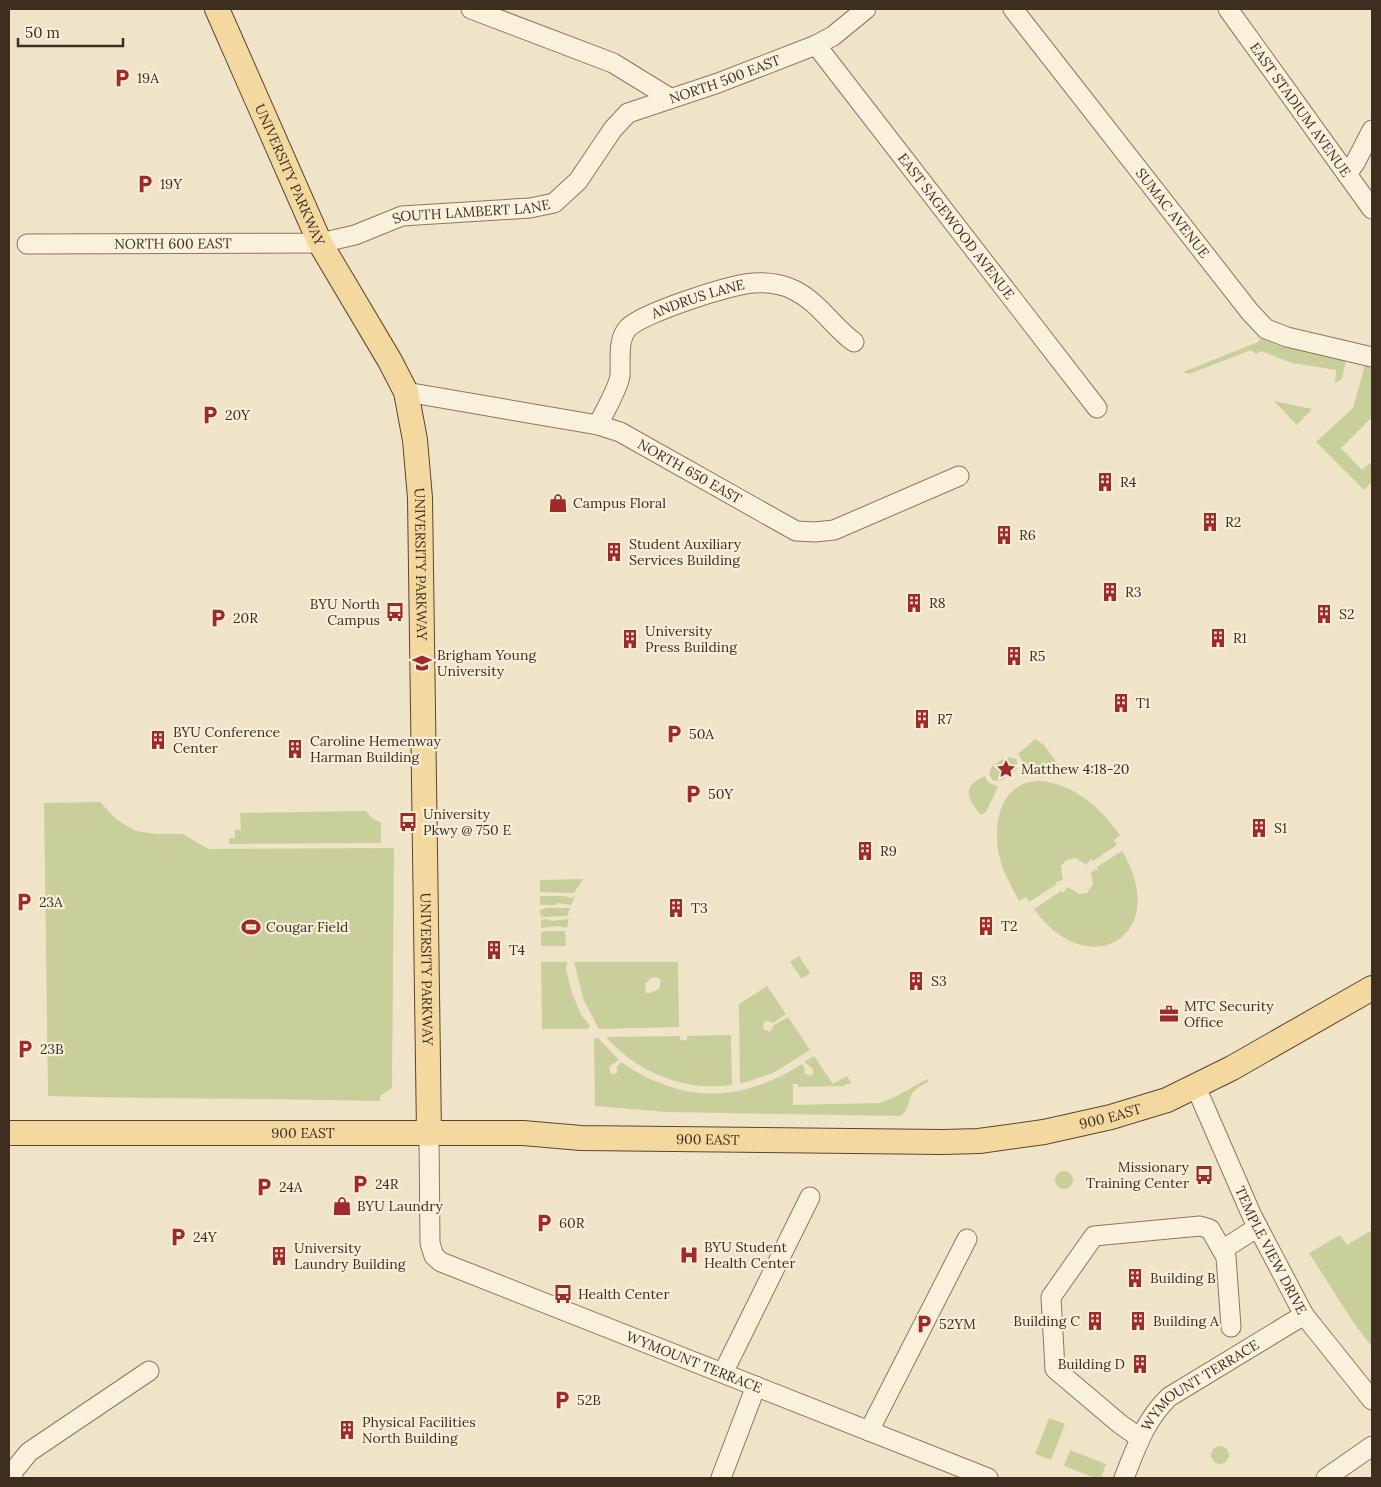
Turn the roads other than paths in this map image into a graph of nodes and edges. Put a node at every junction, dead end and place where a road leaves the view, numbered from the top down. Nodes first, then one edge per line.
1 (217, 9) edge
2 (471, 9) edge
3 (866, 9) edge
4 (1013, 9) edge
5 (1228, 9) edge
6 (816, 45) junction
7 (670, 98) junction
8 (1372, 130) edge
9 (1347, 174) junction
10 (1372, 209) edge
11 (320, 243) junction
12 (27, 244) dead end
13 (854, 342) dead end
14 (1372, 357) edge
15 (406, 392) junction
16 (1097, 408) dead end
17 (598, 425) junction
18 (959, 476) dead end
19 (1372, 988) edge
20 (1195, 1085) junction
21 (9, 1133) edge
22 (429, 1134) junction
23 (810, 1197) dead end
24 (1258, 1227) junction
25 (967, 1239) dead end
26 (1222, 1250) junction
27 (434, 1256) joint
28 (1304, 1315) junction
29 (1231, 1327) dead end
30 (149, 1370) dead end
31 (723, 1373) junction
32 (756, 1386) junction
33 (1372, 1400) edge
34 (869, 1431) junction
35 (1140, 1438) junction
36 (1372, 1446) edge
37 (952, 1472) edge
38 (11, 1478) edge
39 (721, 1478) edge
40 (988, 1478) edge
41 (1124, 1478) edge
42 (1326, 1478) edge

1 - 11 main road, UNIVERSITY PARKWAY
2 - 7 street, NORTH 500 EAST
3 - 6 street, NORTH 500 EAST
4 - 14 street, SUMAC AVENUE
5 - 9 street, EAST STADIUM AVENUE
6 - 7 street, NORTH 500 EAST
6 - 16 street, EAST SAGEWOOD AVENUE
7 - 11 street, SOUTH LAMBERT LANE
8 - 9 street
9 - 10 street, EAST STADIUM AVENUE
11 - 12 street, NORTH 600 EAST
11 - 15 main road, UNIVERSITY PARKWAY
13 - 17 street, ANDRUS LANE
15 - 17 street, NORTH 650 EAST
15 - 22 main road, UNIVERSITY PARKWAY
17 - 18 street, NORTH 650 EAST
19 - 20 main road, 900 EAST
20 - 22 main road, 900 EAST
20 - 24 street, TEMPLE VIEW DRIVE
21 - 22 main road, 900 EAST
22 - 27 street, UNIVERSITY PARKWAY
23 - 31 street
24 - 26 street
24 - 28 street, TEMPLE VIEW DRIVE
25 - 34 street
26 - 29 street
26 - 35 street
27 - 31 street, WYMOUNT TERRACE
28 - 33 street, TEMPLE VIEW DRIVE
28 - 35 street, WYMOUNT TERRACE
30 - 38 street
31 - 32 street, WYMOUNT TERRACE
32 - 34 street, WYMOUNT TERRACE
32 - 39 street
34 - 37 street, WYMOUNT TERRACE
35 - 41 street, WYMOUNT TERRACE
36 - 42 street
37 - 40 street, WYMOUNT TERRACE

